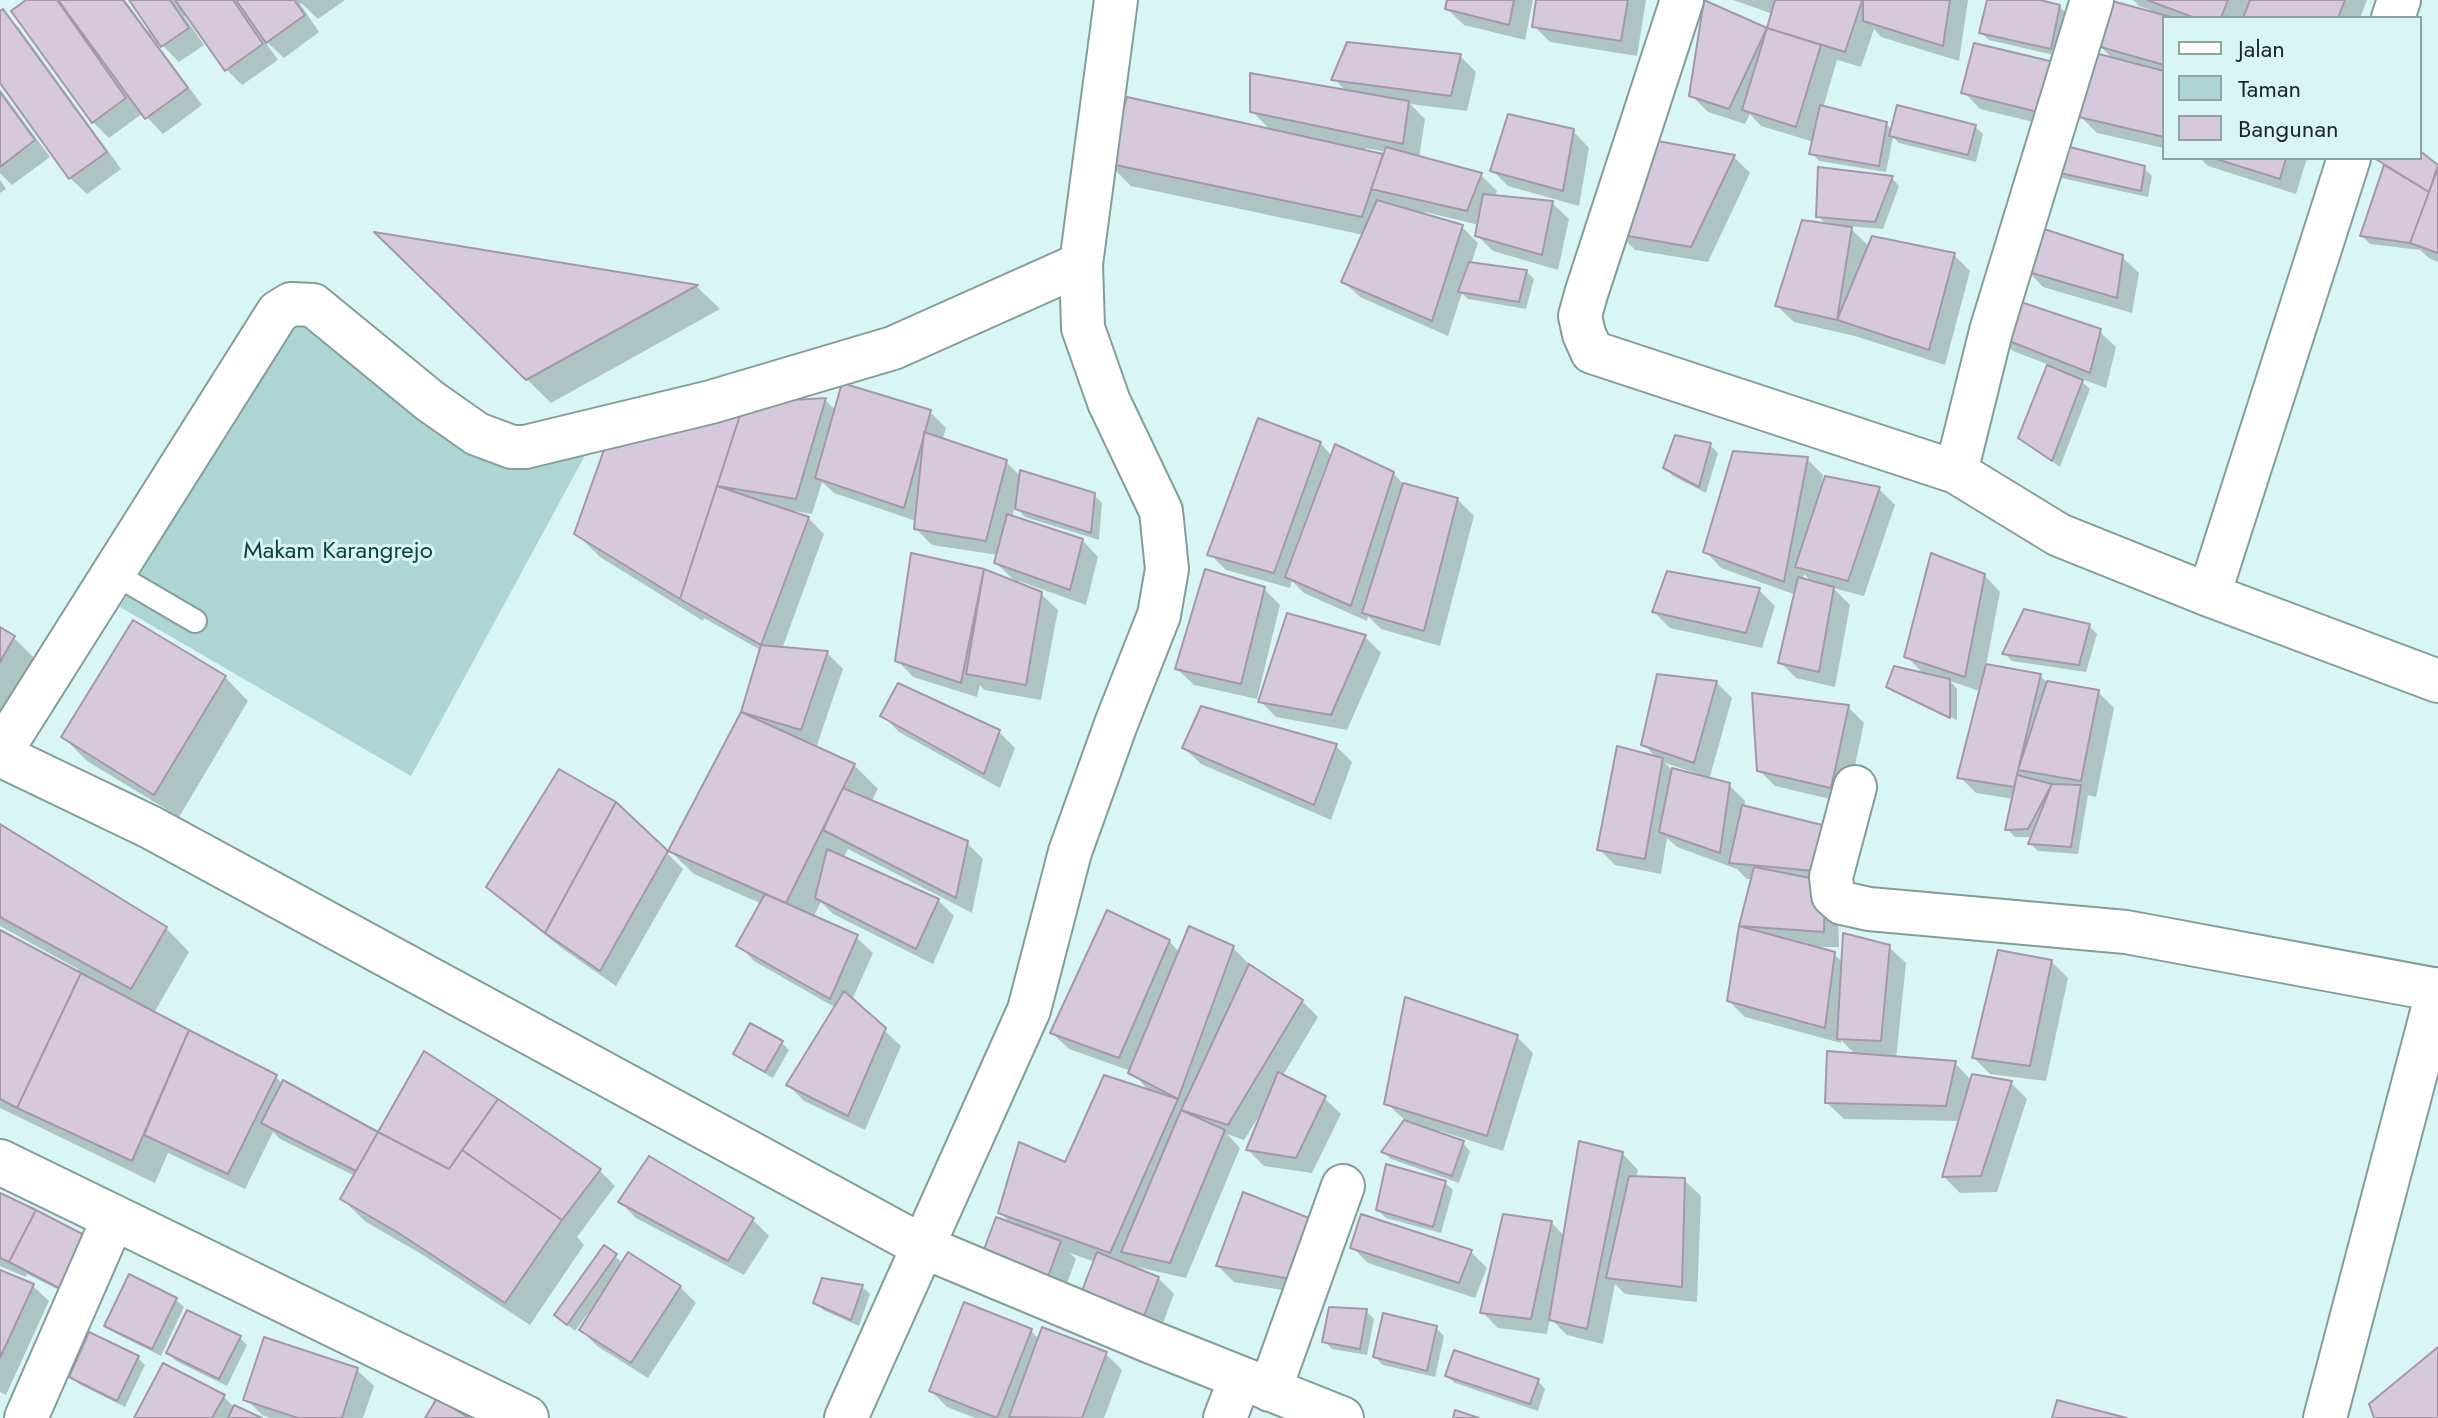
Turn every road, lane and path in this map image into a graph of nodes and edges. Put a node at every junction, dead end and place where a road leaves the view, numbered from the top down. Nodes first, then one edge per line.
1 (1116, 0) edge
2 (1682, 0) edge
3 (2092, 0) edge
4 (2348, 160) edge
5 (1081, 264) junction
6 (1956, 472) junction
7 (113, 573) junction
8 (2209, 595) junction
9 (195, 621) dead end
10 (2438, 681) edge
11 (0, 754) edge
12 (1855, 787) dead end
13 (2438, 989) edge
14 (0, 1162) edge
15 (1343, 1186) dead end
16 (114, 1217) junction
17 (924, 1247) junction
18 (1255, 1384) junction
19 (26, 1418) edge
20 (526, 1418) edge
21 (846, 1418) edge
22 (1225, 1418) edge
23 (1342, 1418) edge
24 (2325, 1418) edge

1 - 5 street
2 - 6 street
3 - 6 street
4 - 8 street
5 - 7 street
5 - 17 street
6 - 8 street
7 - 9 lane
7 - 11 street
8 - 10 street
11 - 17 street
12 - 13 street
13 - 24 street
14 - 16 street
15 - 18 street
16 - 19 street
16 - 20 street
17 - 18 street
17 - 21 street
18 - 22 street
18 - 23 street

